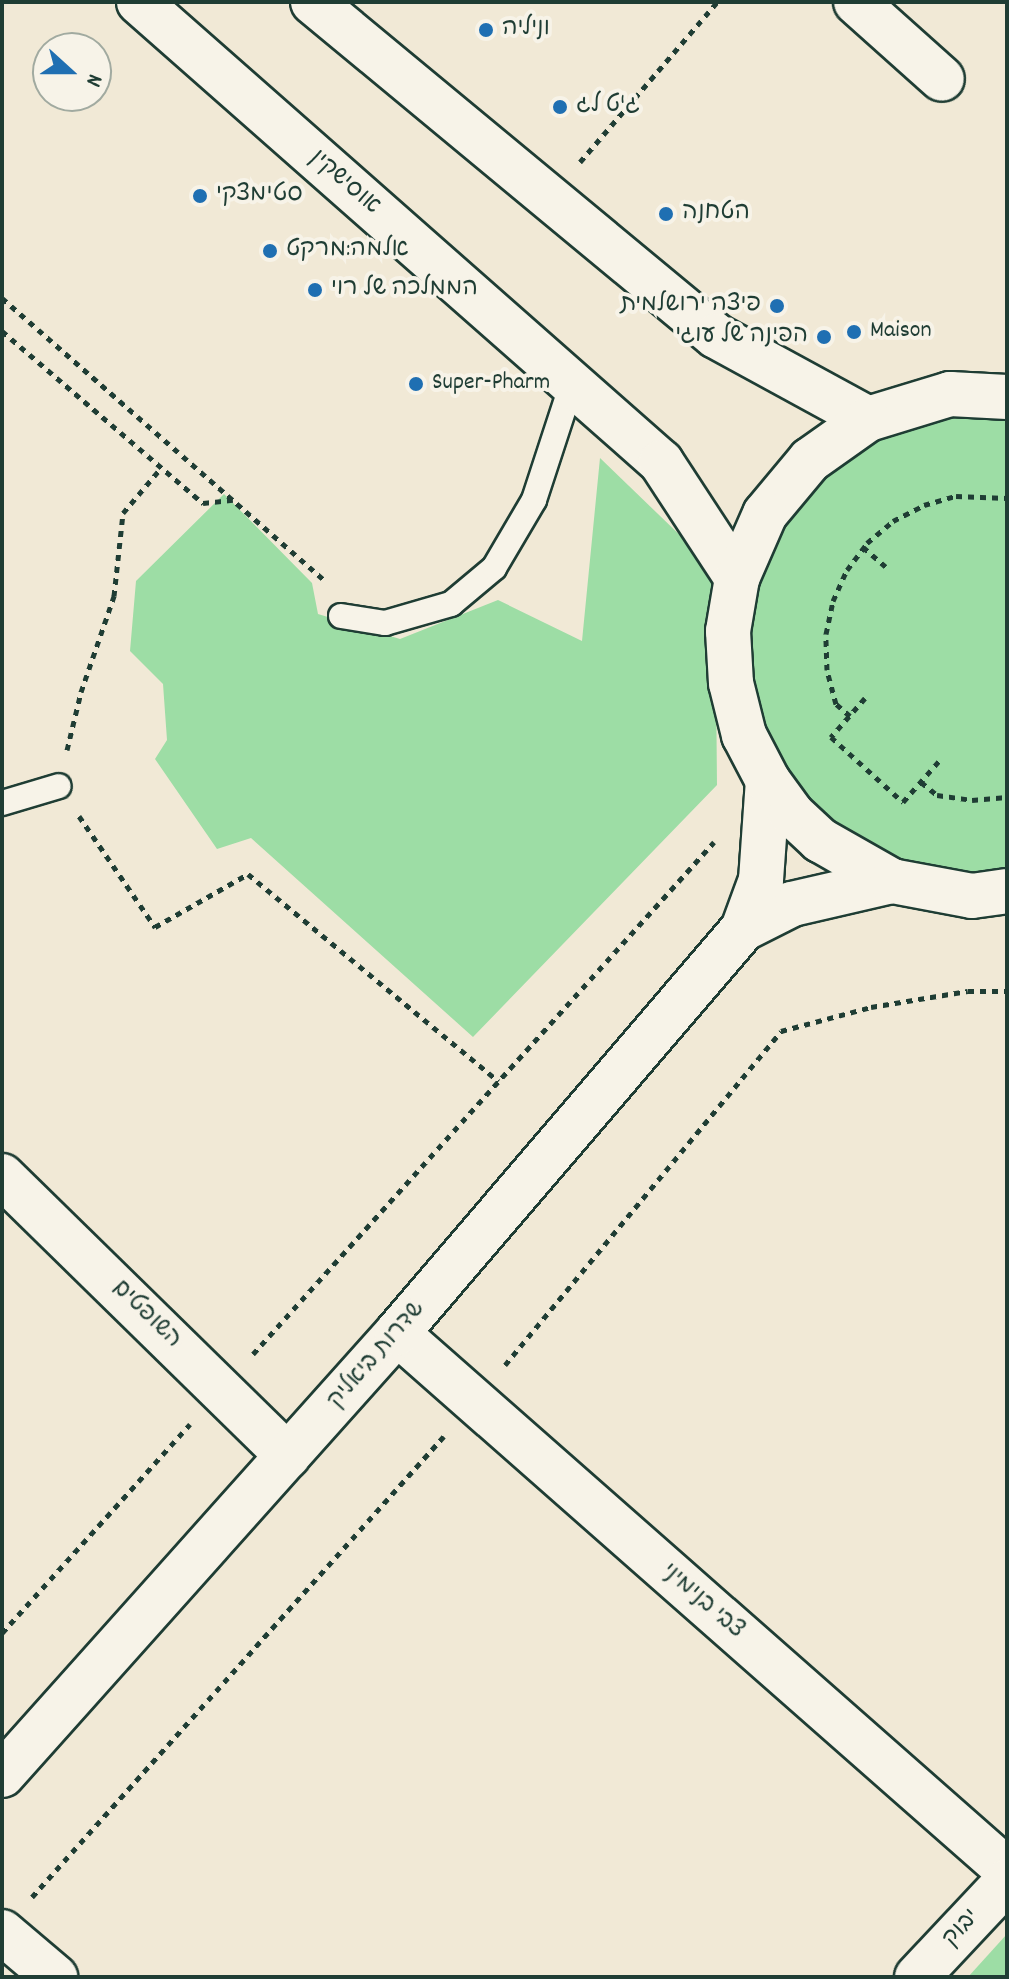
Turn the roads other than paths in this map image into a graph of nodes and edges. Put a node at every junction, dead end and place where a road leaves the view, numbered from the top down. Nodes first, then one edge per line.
1 (139, 2) edge
2 (313, 2) edge
3 (856, 2) edge
4 (942, 79) dead end
5 (572, 384) junction
6 (1007, 397) edge
7 (868, 419) junction
8 (737, 578) junction
9 (341, 616) road end
10 (768, 781) junction
11 (59, 786) road end
12 (2, 803) edge
13 (892, 881) junction
14 (1007, 891) edge
15 (743, 929) junction
16 (2, 1176) edge
17 (397, 1333) junction
18 (288, 1456) junction
19 (2, 1775) edge
20 (1007, 1870) edge
21 (1007, 1881) edge
22 (2, 1932) edge
23 (55, 1977) edge
24 (917, 1977) edge

1 - 5 street, אוסישקין
2 - 7 street
3 - 4 street
5 - 8 street, אוסישקין
5 - 9 lane
6 - 7 street
7 - 8 street
8 - 10 street
10 - 13 street
10 - 15 street, שדרות ביאליק
11 - 12 lane
13 - 14 street
13 - 15 street, שדרות ביאליק
15 - 17 street, שדרות ביאליק
16 - 18 street, השופטים
17 - 18 street, שדרות ביאליק
17 - 20 street, צבי בנימיני
18 - 19 street, שדרות ביאליק
21 - 24 street, יבוק
22 - 23 street

